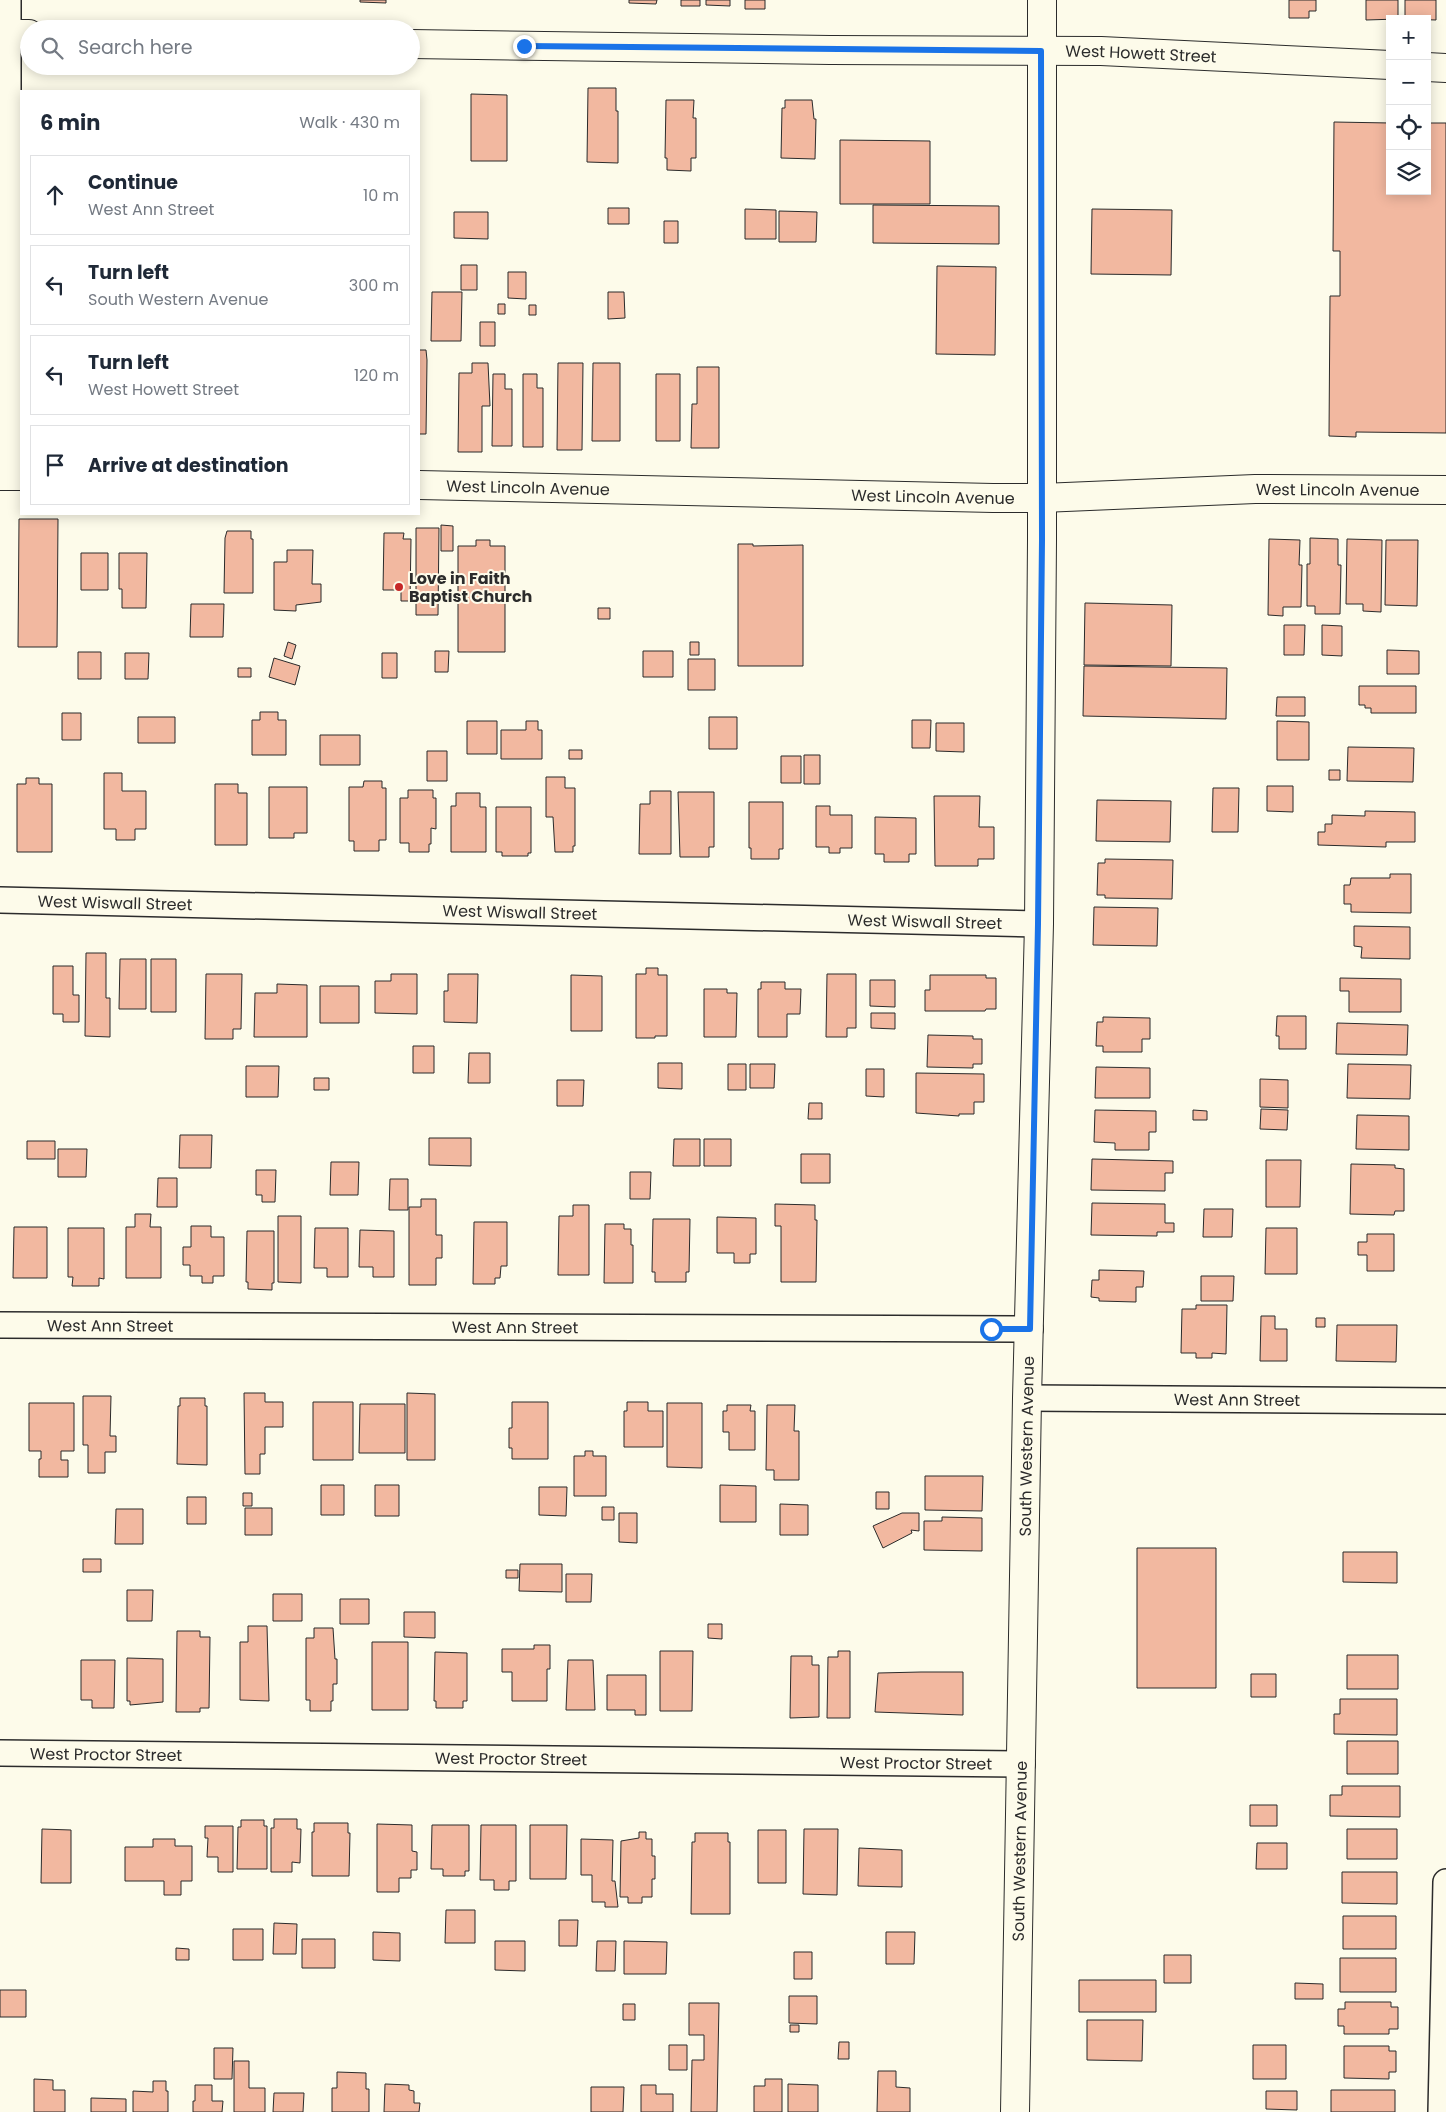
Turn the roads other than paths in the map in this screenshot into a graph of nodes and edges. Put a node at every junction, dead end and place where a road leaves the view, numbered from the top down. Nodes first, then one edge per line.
1 (8, 0) edge
2 (1042, 0) edge
3 (12, 34) edge
4 (420, 44) edge
5 (1041, 51) junction
6 (1386, 65) edge
7 (1431, 67) edge
8 (1446, 68) edge
9 (10, 476) edge
10 (420, 485) edge
11 (1446, 490) edge
12 (1042, 498) junction
13 (0, 900) edge
14 (1038, 924) junction
15 (0, 1326) edge
16 (1030, 1329) junction
17 (1027, 1398) junction
18 (1446, 1401) edge
19 (0, 1753) edge
20 (1022, 1764) junction
21 (1446, 1882) edge
22 (1015, 2112) edge
23 (1441, 2112) edge

1 - 3 street
2 - 5 main road, South Western Avenue
3 - 9 street
4 - 5 main road, West Howett Street
5 - 6 main road, West Howett Street
5 - 12 main road, South Western Avenue
7 - 8 main road
10 - 12 main road, West Lincoln Avenue
11 - 12 main road, West Lincoln Avenue
12 - 14 main road, South Western Avenue
13 - 14 street, West Wiswall Street
14 - 16 main road, South Western Avenue
15 - 16 street, West Ann Street
16 - 17 main road, South Western Avenue
17 - 18 street, West Ann Street
17 - 20 main road, South Western Avenue
19 - 20 street, West Proctor Street
20 - 22 main road, South Western Avenue
21 - 23 street

